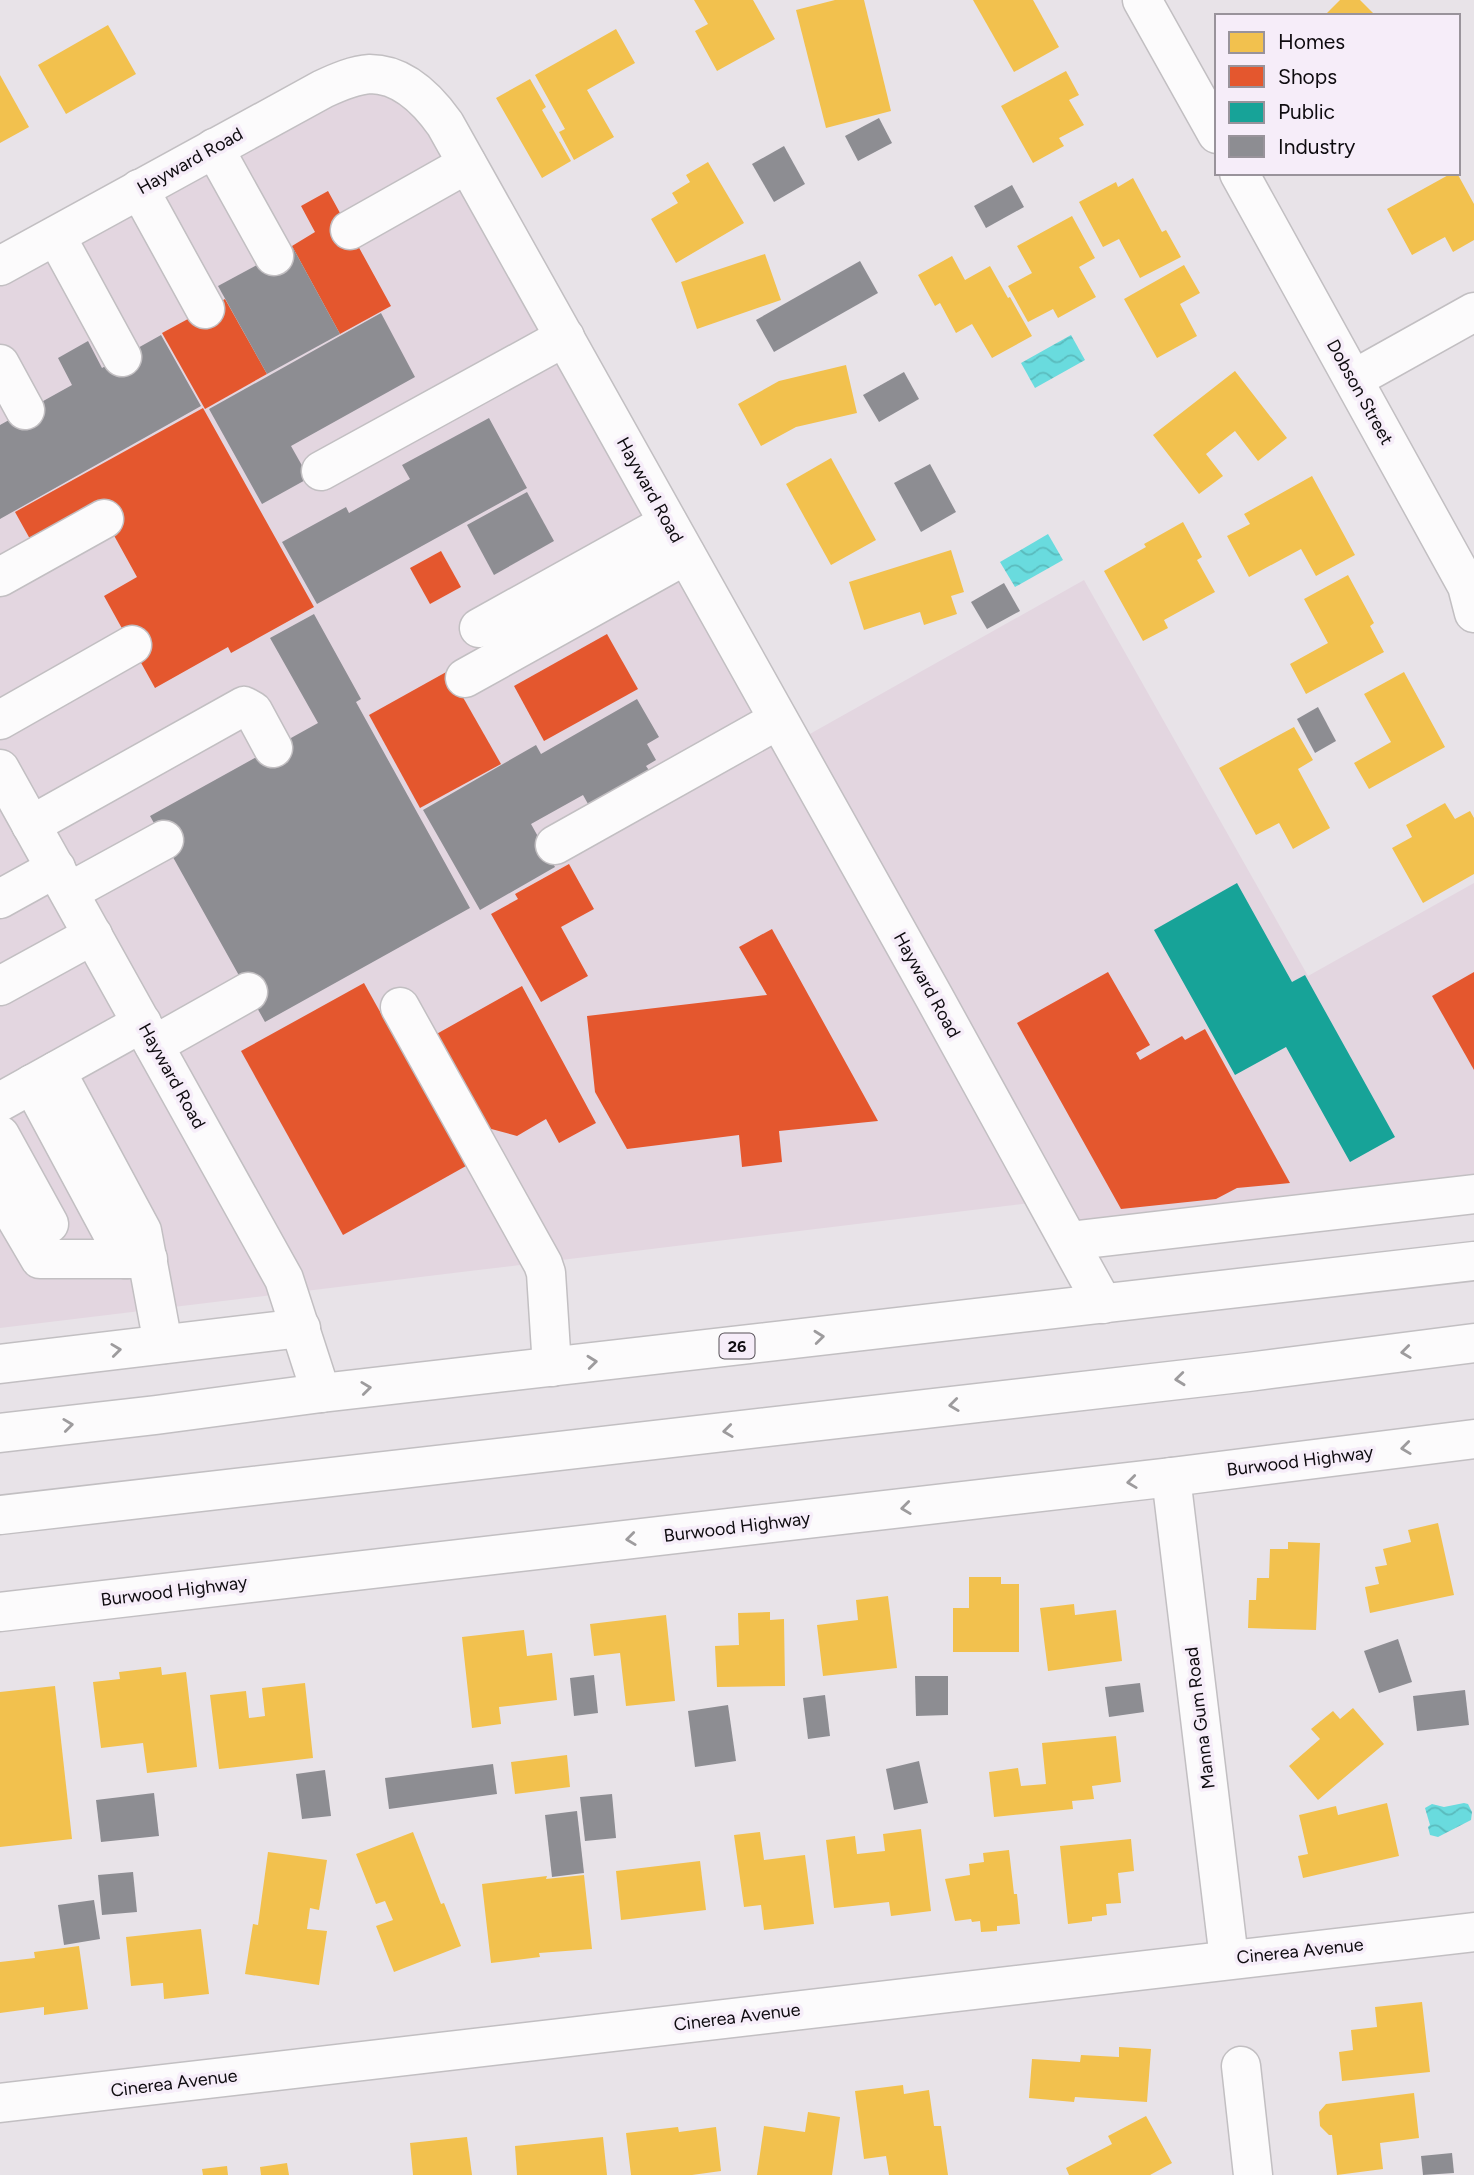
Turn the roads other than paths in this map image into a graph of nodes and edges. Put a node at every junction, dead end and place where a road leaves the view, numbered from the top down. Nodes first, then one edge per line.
1 (1142, 0) edge
2 (1215, 130) edge
3 (214, 148) junction
4 (467, 164) junction
5 (1239, 175) edge
6 (139, 190) junction
7 (349, 230) dead end
8 (56, 236) junction
9 (274, 256) dead end
10 (0, 266) edge
11 (205, 309) dead end
12 (1474, 312) edge
13 (565, 337) junction
14 (122, 357) dead end
15 (0, 365) edge
16 (1354, 379) junction
17 (26, 410) dead end
18 (321, 471) dead end
19 (104, 519) dead end
20 (677, 539) junction
21 (0, 577) edge
22 (1474, 613) edge
23 (479, 628) dead end
24 (132, 645) dead end
25 (466, 678) dead end
26 (0, 720) edge
27 (778, 720) junction
28 (273, 748) dead end
29 (0, 769) edge
30 (31, 825) junction
31 (164, 840) dead end
32 (555, 845) dead end
33 (63, 880) junction
34 (0, 899) edge
35 (93, 935) junction
36 (0, 986) edge
37 (248, 992) dead end
38 (400, 1007) dead end
39 (148, 1034) junction
40 (24, 1089) edge
41 (0, 1135) edge
42 (0, 1191) edge
43 (1474, 1194) edge
44 (1069, 1241) junction
45 (110, 1259) junction
46 (1474, 1261) edge
47 (1103, 1304) junction
48 (301, 1328) junction
49 (1474, 1343) edge
50 (163, 1344) junction
51 (0, 1364) edge
52 (552, 1367) junction
53 (321, 1393) junction
54 (0, 1433) edge
55 (1474, 1439) edge
56 (1171, 1477) junction
57 (0, 1515) edge
58 (0, 1612) edge
59 (1474, 1932) edge
60 (1229, 1959) junction
61 (1241, 2066) dead end
62 (0, 2104) edge
63 (1253, 2175) edge

1 - 2 main road
3 - 4 main road, Hayward Road
3 - 6 main road, Hayward Road
3 - 9 main road
4 - 7 main road
4 - 13 main road, Hayward Road
5 - 16 main road, Dobson Street
6 - 8 main road, Hayward Road
6 - 11 main road
8 - 10 main road, Hayward Road
8 - 14 main road
12 - 16 main road
13 - 18 main road
13 - 20 main road, Hayward Road
15 - 17 main road
16 - 22 main road, Dobson Street
19 - 21 main road
20 - 23 main road
20 - 25 main road
20 - 27 main road, Hayward Road
24 - 26 main road
27 - 32 main road
27 - 44 main road, Hayward Road
28 - 30 main road
29 - 30 main road, Hayward Road
30 - 33 main road, Hayward Road
31 - 33 main road
33 - 34 main road
33 - 35 main road, Hayward Road
35 - 36 main road
35 - 39 main road, Hayward Road
37 - 39 main road
38 - 52 main road
39 - 40 main road
39 - 48 main road, Hayward Road
40 - 45 main road
40 - 45 main road
41 - 45 main road
42 - 45 main road
43 - 44 main road
44 - 47 main road, Hayward Road
45 - 50 main road
46 - 47 main road, 26
52 -> 47 main road, 26
48 - 50 main road
48 - 53 main road, Hayward Road
49 -> 57 main road
51 -> 50 main road
53 -> 52 main road, 26
54 -> 53 main road, 26
55 -> 56 main road, Burwood Highway
56 -> 58 main road, Burwood Highway
56 - 60 main road, Manna Gum Road
59 - 60 main road, Cinerea Avenue
60 - 62 main road, Cinerea Avenue
61 - 63 main road

